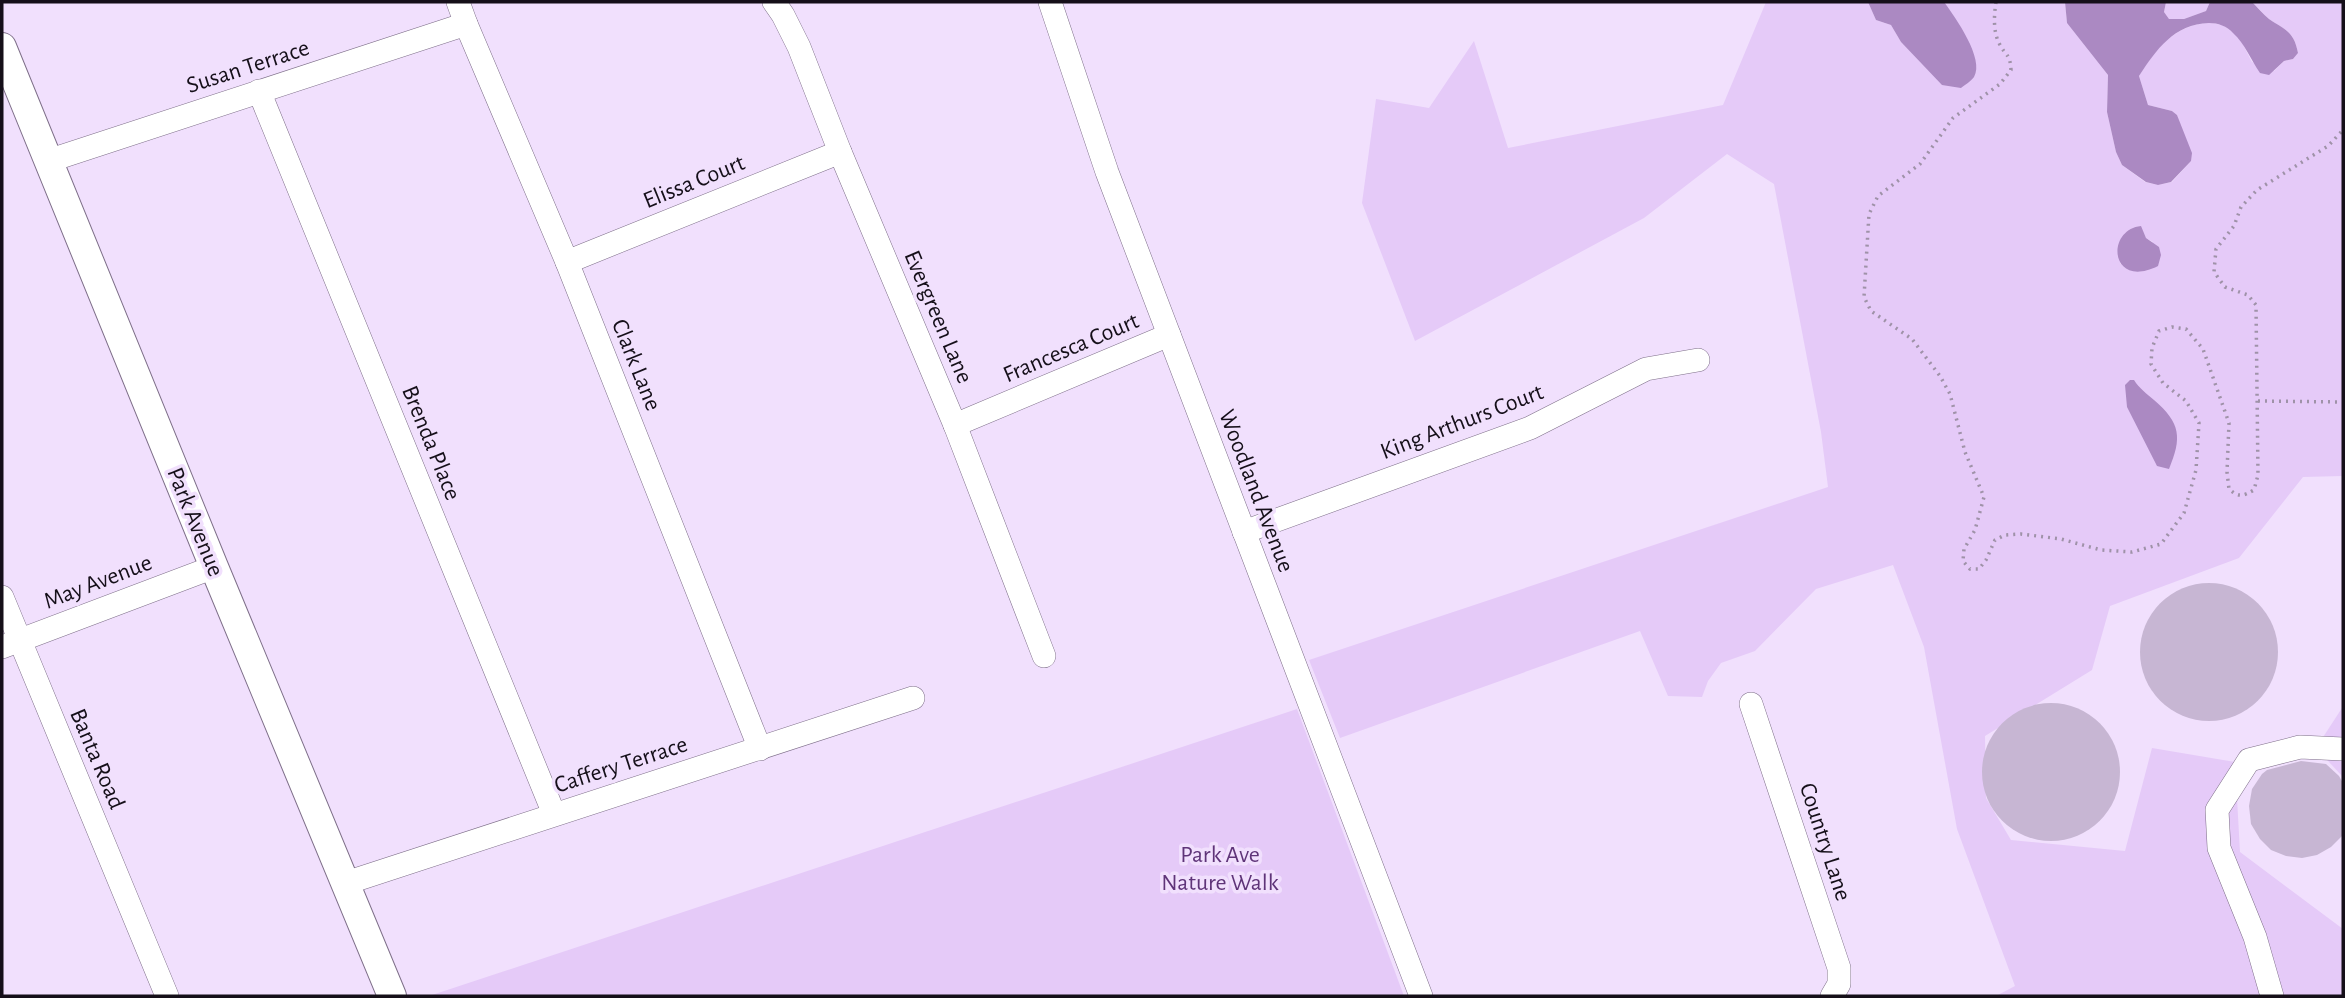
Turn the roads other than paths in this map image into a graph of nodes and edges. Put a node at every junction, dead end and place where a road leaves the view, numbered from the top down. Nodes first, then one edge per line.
1 (458, 2) edge
2 (774, 2) edge
3 (1050, 2) edge
4 (466, 24) junction
5 (2, 47) edge
6 (259, 91) junction
7 (840, 152) junction
8 (48, 161) junction
9 (567, 261) junction
10 (1169, 335) junction
11 (1698, 360) dead end
12 (955, 425) junction
13 (1244, 532) junction
14 (214, 567) junction
15 (2, 597) edge
16 (10, 644) edge
17 (1044, 656) dead end
18 (912, 698) dead end
19 (1751, 705) dead end
20 (760, 749) junction
21 (2343, 749) edge
22 (555, 814) junction
23 (346, 883) junction
24 (167, 996) edge
25 (392, 996) edge
26 (1421, 996) edge
27 (1832, 996) edge
28 (2272, 996) edge

1 - 4 street, Clark Lane
2 - 7 street, Evergreen Lane
3 - 10 street, Woodland Avenue
4 - 6 street, Susan Terrace
4 - 9 street, Clark Lane
5 - 8 main road, Park Avenue
6 - 8 street, Susan Terrace
6 - 22 street, Brenda Place
7 - 9 street, Elissa Court
7 - 12 street, Evergreen Lane
8 - 14 main road, Park Avenue
9 - 20 street, Clark Lane
10 - 12 street, Francesca Court
10 - 13 street, Woodland Avenue
11 - 13 street, King Arthurs Court
12 - 17 street, Evergreen Lane
13 - 26 street, Woodland Avenue
14 - 16 street, May Avenue
14 - 23 main road, Park Avenue
15 - 16 street, Banta Road
16 - 24 street, Banta Road
18 - 20 street, Caffery Terrace
19 - 27 street, Country Lane
20 - 22 street, Caffery Terrace
21 - 28 street
22 - 23 street, Caffery Terrace
23 - 25 main road, Park Avenue

